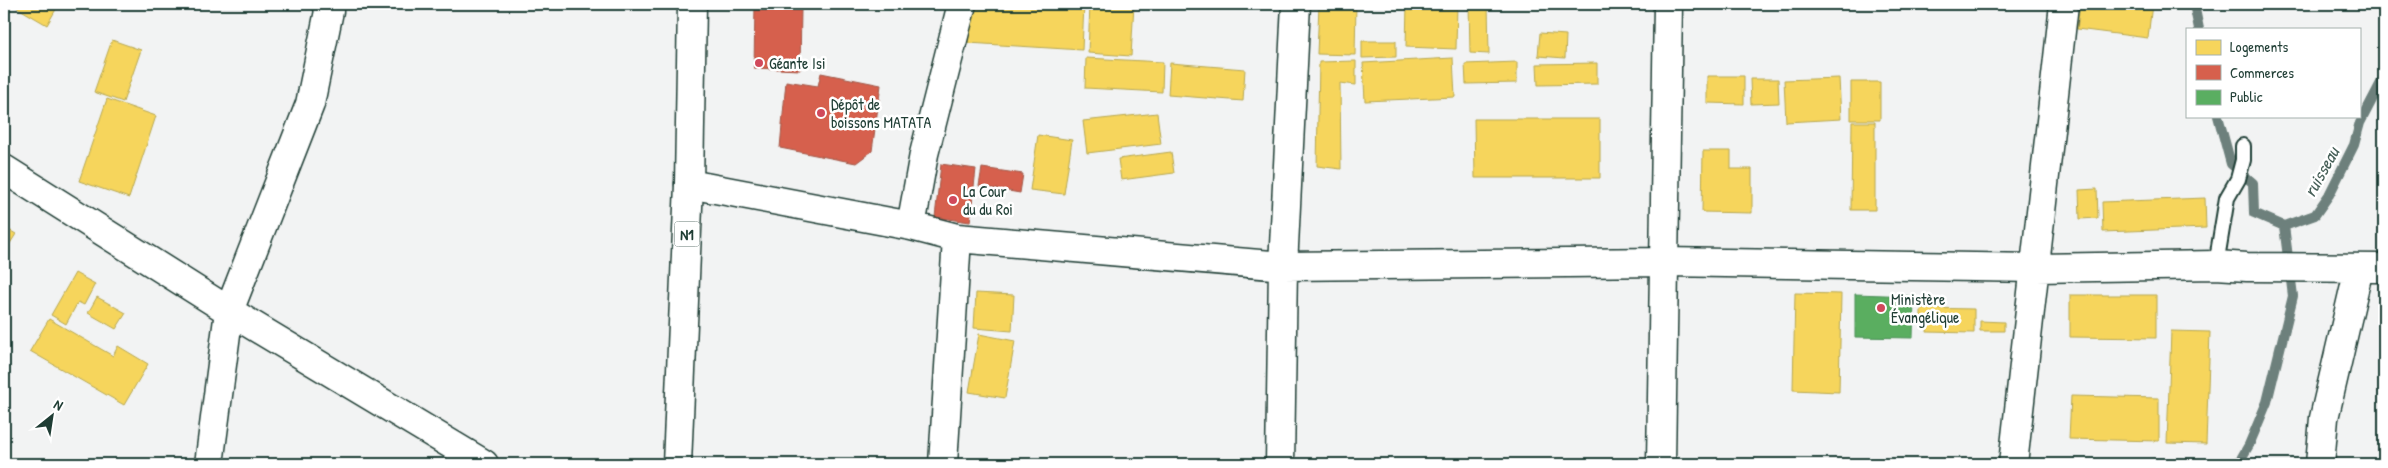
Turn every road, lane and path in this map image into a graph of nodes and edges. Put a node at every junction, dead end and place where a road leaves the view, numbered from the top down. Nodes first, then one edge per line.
1 (327, 4) edge
2 (692, 4) edge
3 (962, 4) edge
4 (1296, 4) edge
5 (1668, 4) edge
6 (2064, 4) edge
7 (2243, 146) dead end
8 (4, 169) edge
9 (689, 184) junction
10 (911, 226) junction
11 (957, 238) junction
12 (1665, 262) junction
13 (2216, 265) junction
14 (1283, 266) junction
15 (2037, 268) junction
16 (2372, 268) edge
17 (229, 311) junction
18 (209, 464) edge
19 (484, 464) edge
20 (677, 464) edge
21 (942, 464) edge
22 (1280, 464) edge
23 (1661, 464) edge
24 (2013, 464) edge
25 (2320, 464) edge

1 - 17 main road
2 - 9 main road, N1
3 - 10 main road
4 - 14 main road
5 - 12 main road
6 - 15 main road
7 - 13 lane
8 - 17 main road
9 - 10 main road
9 - 20 main road, N1
10 - 11 main road
11 - 14 main road
11 - 21 main road
12 - 14 main road
12 - 15 main road
12 - 23 main road
13 - 15 main road
13 - 16 main road
14 - 22 main road
15 - 24 main road
16 - 25 main road
17 - 18 main road
17 - 19 main road

